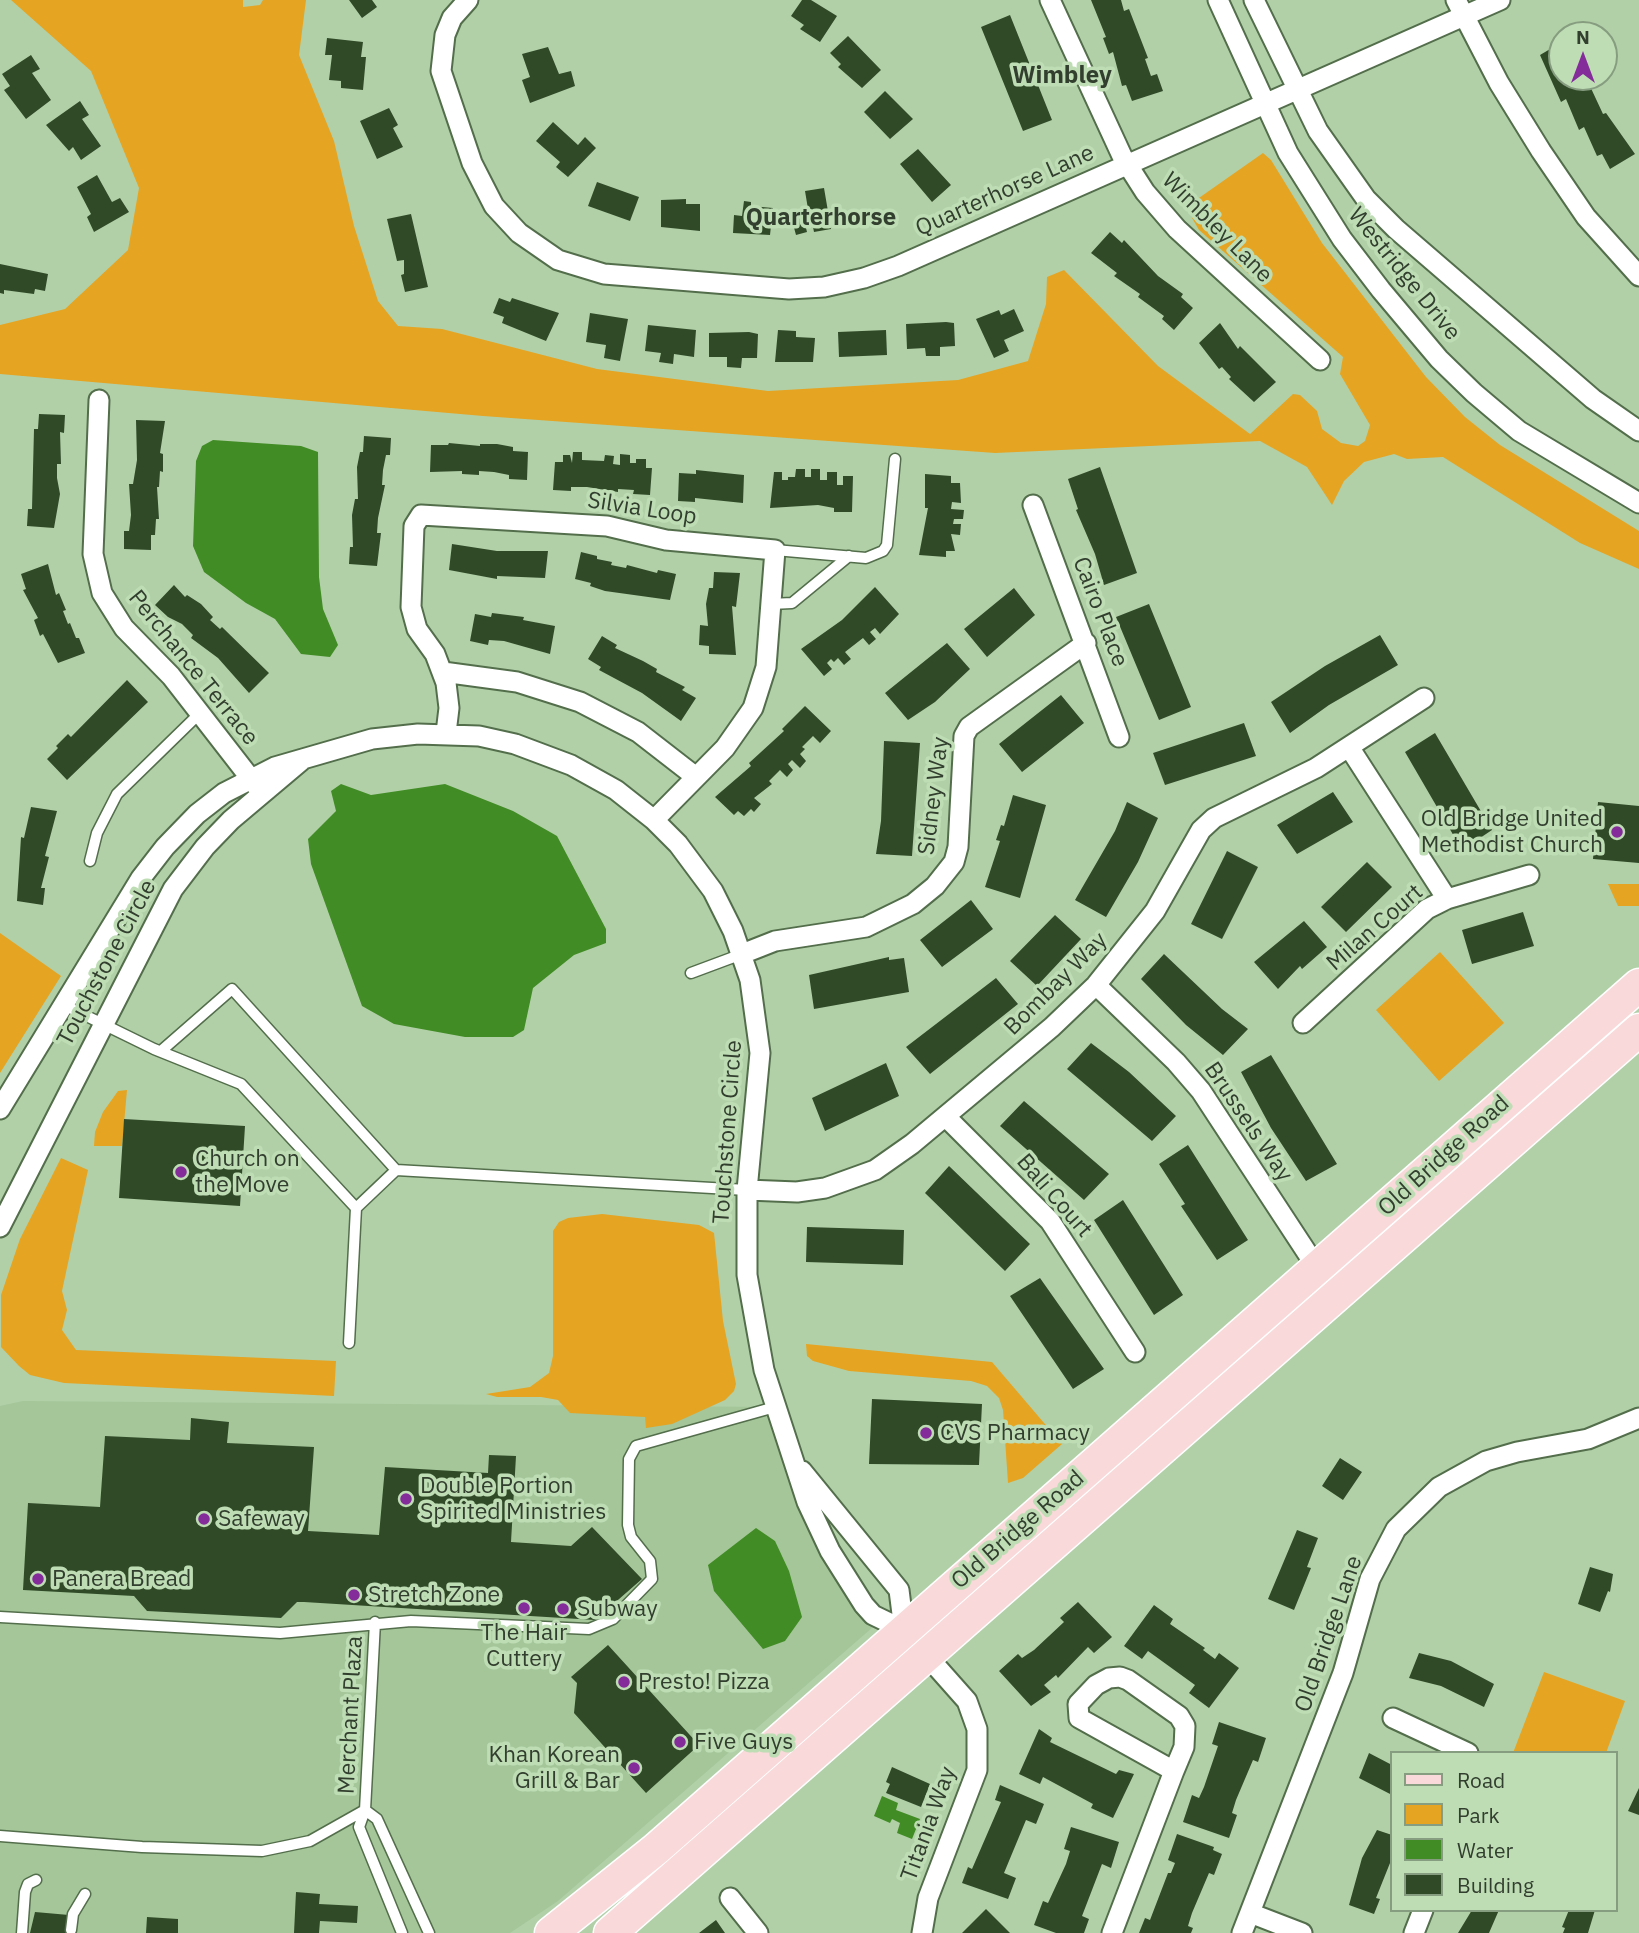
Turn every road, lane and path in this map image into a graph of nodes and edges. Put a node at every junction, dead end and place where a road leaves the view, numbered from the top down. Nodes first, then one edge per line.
1 (468, 0) edge
2 (1050, 0) edge
3 (1218, 0) edge
4 (1254, 0) edge
5 (1500, 0) edge
6 (1460, 8) edge
7 (1297, 88) junction
8 (1264, 103) junction
9 (1126, 164) junction
10 (1639, 276) edge
11 (1320, 360) dead end
12 (99, 400) dead end
13 (1639, 431) edge
14 (895, 459) dead end
15 (1639, 503) edge
16 (1033, 505) dead end
17 (775, 550) junction
18 (849, 556) junction
19 (771, 604) junction
20 (1086, 643) junction
21 (443, 672) junction
22 (1424, 698) dead end
23 (201, 713) junction
24 (446, 733) junction
25 (1119, 737) dead end
26 (1349, 747) junction
27 (305, 758) junction
28 (696, 777) junction
29 (250, 778) junction
30 (263, 794) junction
31 (654, 820) junction
32 (90, 861) dead end
33 (1529, 875) dead end
34 (1447, 899) junction
35 (742, 954) junction
36 (691, 973) dead end
37 (1096, 985) junction
38 (1630, 993) edge
39 (64, 1004) junction
40 (1303, 1023) dead end
41 (102, 1024) junction
42 (1639, 1031) edge
43 (161, 1051) junction
44 (0, 1110) edge
45 (947, 1118) junction
46 (396, 1170) junction
47 (747, 1190) junction
48 (356, 1208) junction
49 (0, 1227) edge
50 (1317, 1268) junction
51 (349, 1343) dead end
52 (1135, 1352) dead end
53 (775, 1407) junction
54 (1639, 1418) edge
55 (797, 1465) junction
56 (0, 1617) edge
57 (375, 1622) junction
58 (904, 1630) junction
59 (926, 1655) junction
60 (1393, 1718) dead end
61 (1464, 1751) edge
62 (1174, 1771) junction
63 (365, 1810) junction
64 (0, 1836) edge
65 (36, 1880) dead end
66 (85, 1894) dead end
67 (730, 1898) dead end
68 (1422, 1912) edge
69 (1250, 1913) junction
70 (71, 1930) dead end
71 (22, 1933) edge
72 (402, 1933) edge
73 (429, 1933) edge
74 (551, 1933) edge
75 (610, 1933) edge
76 (758, 1933) edge
77 (922, 1933) edge
78 (1112, 1933) edge
79 (1242, 1933) edge
80 (1302, 1933) edge
81 (1414, 1933) edge

1 - 9 street, Quarterhorse Lane
2 - 9 street, Wimbley Lane
3 - 8 street, Westridge Drive
4 - 7 street, Westridge Drive
5 - 6 street, Quarterhorse Lane
6 - 7 street, Quarterhorse Lane
6 - 10 street
7 - 8 street, Quarterhorse Lane
7 - 13 street, Westridge Drive
8 - 9 street, Quarterhorse Lane
8 - 15 street, Westridge Drive
9 - 11 street, Wimbley Lane
12 - 23 street, Perchance Terrace
14 - 18 lane
16 - 20 street, Cairo Place
17 - 18 lane
17 - 19 street
17 - 21 street, Silvia Loop
18 - 19 lane
19 - 28 street
20 - 25 street, Cairo Place
20 - 35 street, Sidney Way
21 - 24 street, Silvia Loop
21 - 28 street
22 - 26 street, Bombay Way
23 - 29 street, Perchance Terrace
23 - 32 lane
24 - 27 street, Touchstone Circle
24 - 31 street, Touchstone Circle
26 - 34 street
26 - 37 street, Bombay Way
27 - 29 street, Touchstone Circle
27 - 30 street, Touchstone Circle
28 - 31 street
29 - 30 street, Perchance Terrace
29 - 39 street, Touchstone Circle
30 - 41 street, Touchstone Circle
31 - 35 street, Touchstone Circle
33 - 34 street, Milan Court
34 - 40 street, Milan Court
35 - 36 lane
35 - 47 street, Touchstone Circle
37 - 45 street, Bombay Way
37 - 50 street, Brussels Way
38 - 42 street
38 - 50 main road, Old Bridge Road
39 - 41 lane
39 - 44 street, Touchstone Circle
41 - 43 lane
41 - 49 street, Touchstone Circle
42 - 59 main road, Old Bridge Road
43 - 46 lane
43 - 48 lane
45 - 47 street, Bombay Way
45 - 52 street, Bali Court
46 - 47 lane
46 - 48 lane
47 - 53 street, Touchstone Circle
48 - 51 lane
50 - 58 main road, Old Bridge Road
53 - 55 street, Touchstone Circle
53 - 57 lane, Merchant Plaza
54 - 69 street, Old Bridge Lane
55 - 58 street, Touchstone Circle
55 - 58 street, Touchstone Circle
56 - 57 lane, Merchant Plaza
57 - 63 lane, Merchant Plaza
58 - 59 street, Titania Way
58 - 74 main road, Old Bridge Road
59 - 75 main road, Old Bridge Road
59 - 77 street, Titania Way
60 - 61 street
62 - 62 street
62 - 78 street
63 - 64 lane
63 - 72 lane, Merchant Plaza
63 - 73 lane, Merchant Plaza
65 - 71 lane
66 - 70 lane
67 - 76 street
68 - 81 street
69 - 79 street, Old Bridge Lane
69 - 80 street

